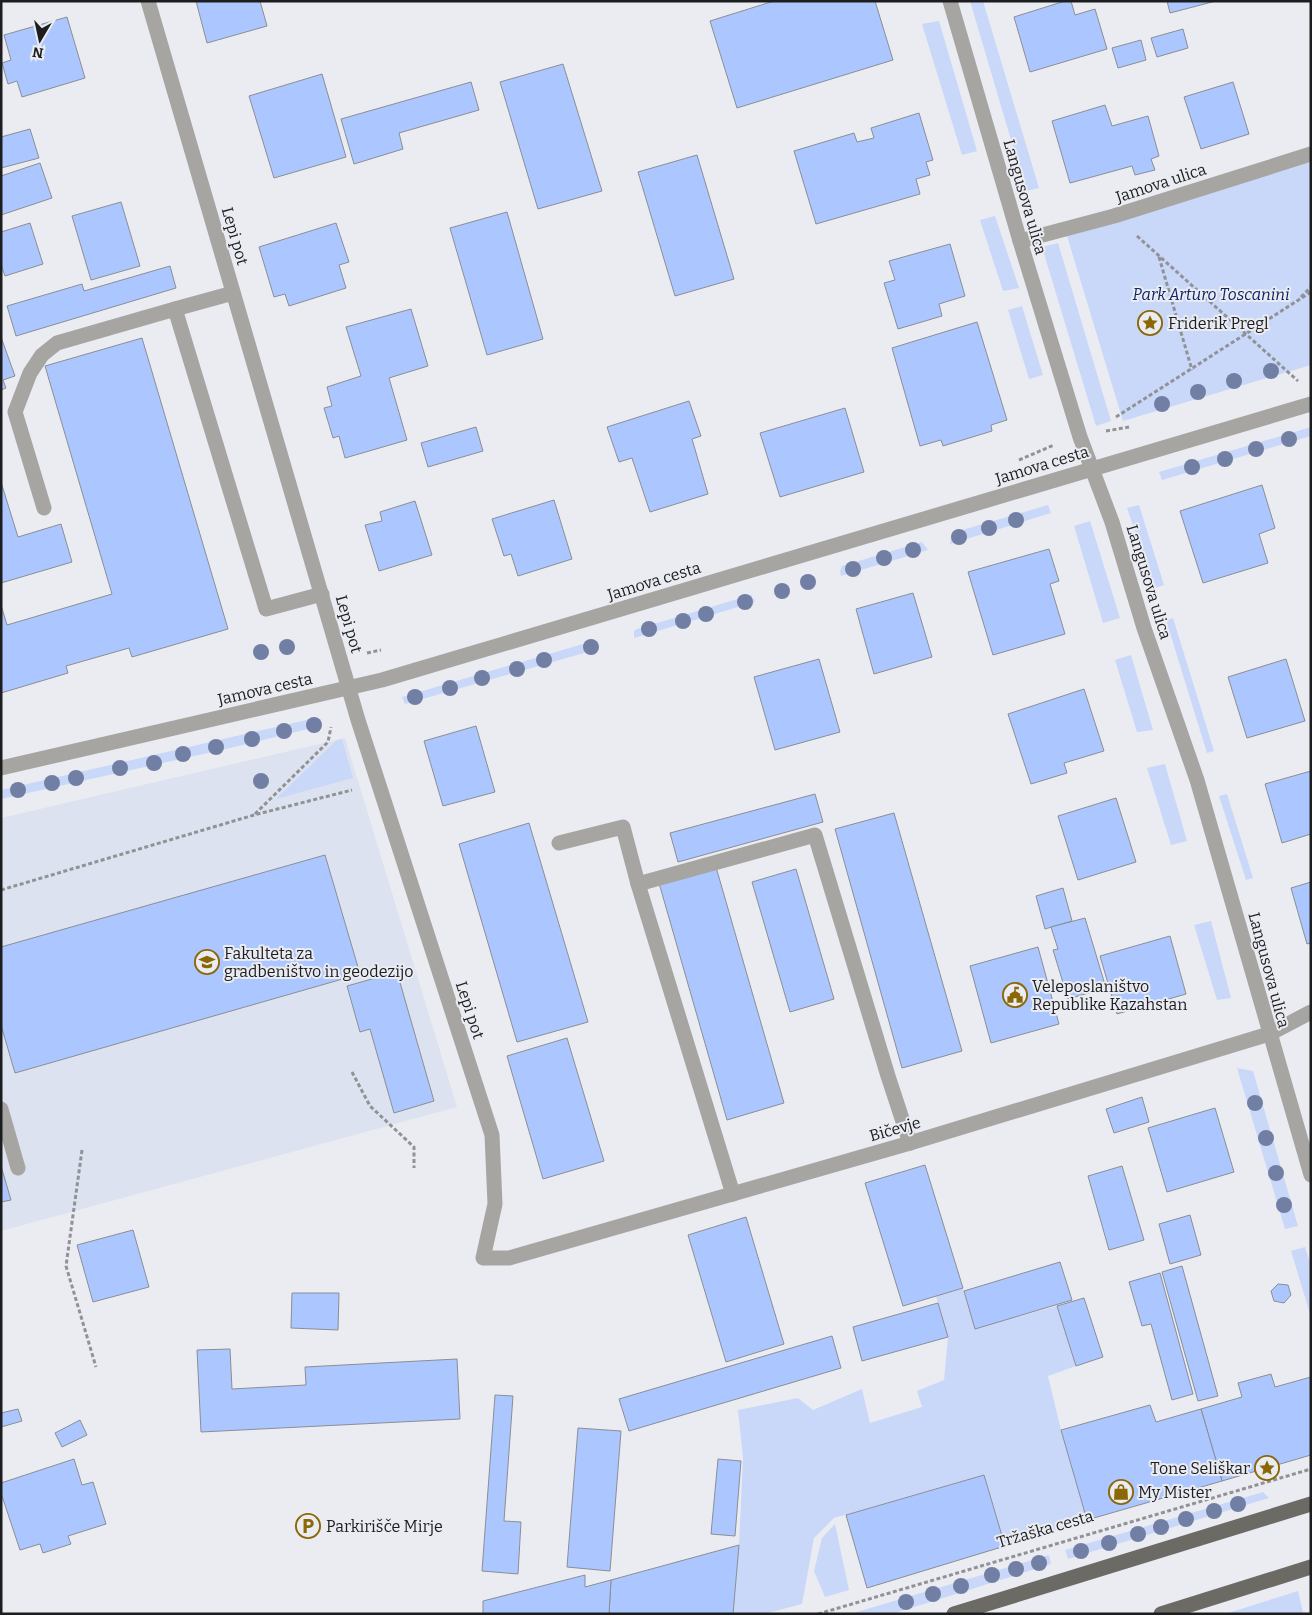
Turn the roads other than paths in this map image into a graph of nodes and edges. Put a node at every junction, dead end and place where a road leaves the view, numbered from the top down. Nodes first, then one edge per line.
1 (148, 1) edge
2 (950, 1) edge
3 (1311, 154) edge
4 (1020, 242) junction
5 (233, 293) junction
6 (175, 309) junction
7 (1311, 404) edge
8 (1092, 469) junction
9 (44, 508) dead end
10 (322, 594) junction
11 (349, 688) junction
12 (1, 768) edge
13 (559, 843) dead end
14 (638, 884) junction
15 (1311, 1012) edge
16 (1269, 1034) junction
17 (1, 1109) edge
18 (910, 1143) junction
19 (18, 1168) dead end
20 (1311, 1175) edge
21 (732, 1194) junction
22 (483, 1258) joint
23 (1311, 1504) edge
24 (1311, 1567) edge
25 (954, 1614) edge
26 (1161, 1614) edge

1 - 5 street, Lepi pot
2 - 4 street, Langusova ulica
3 - 4 street, Jamova ulica
4 - 8 street, Langusova ulica
5 - 6 street
5 - 10 street, Lepi pot
6 - 9 street
6 - 10 street
7 - 8 street, Jamova cesta
8 - 11 street, Jamova cesta
8 - 16 street, Langusova ulica
10 - 11 street, Lepi pot
11 - 12 street, Jamova cesta
11 - 22 street, Lepi pot
13 - 14 street
14 - 18 street
14 - 21 street
15 - 16 street, Bičevje
16 - 18 street, Bičevje
16 - 20 street, Langusova ulica
17 - 19 street
18 - 21 street, Bičevje
21 - 22 street, Bičevje
23 - 25 main road
24 - 26 main road

